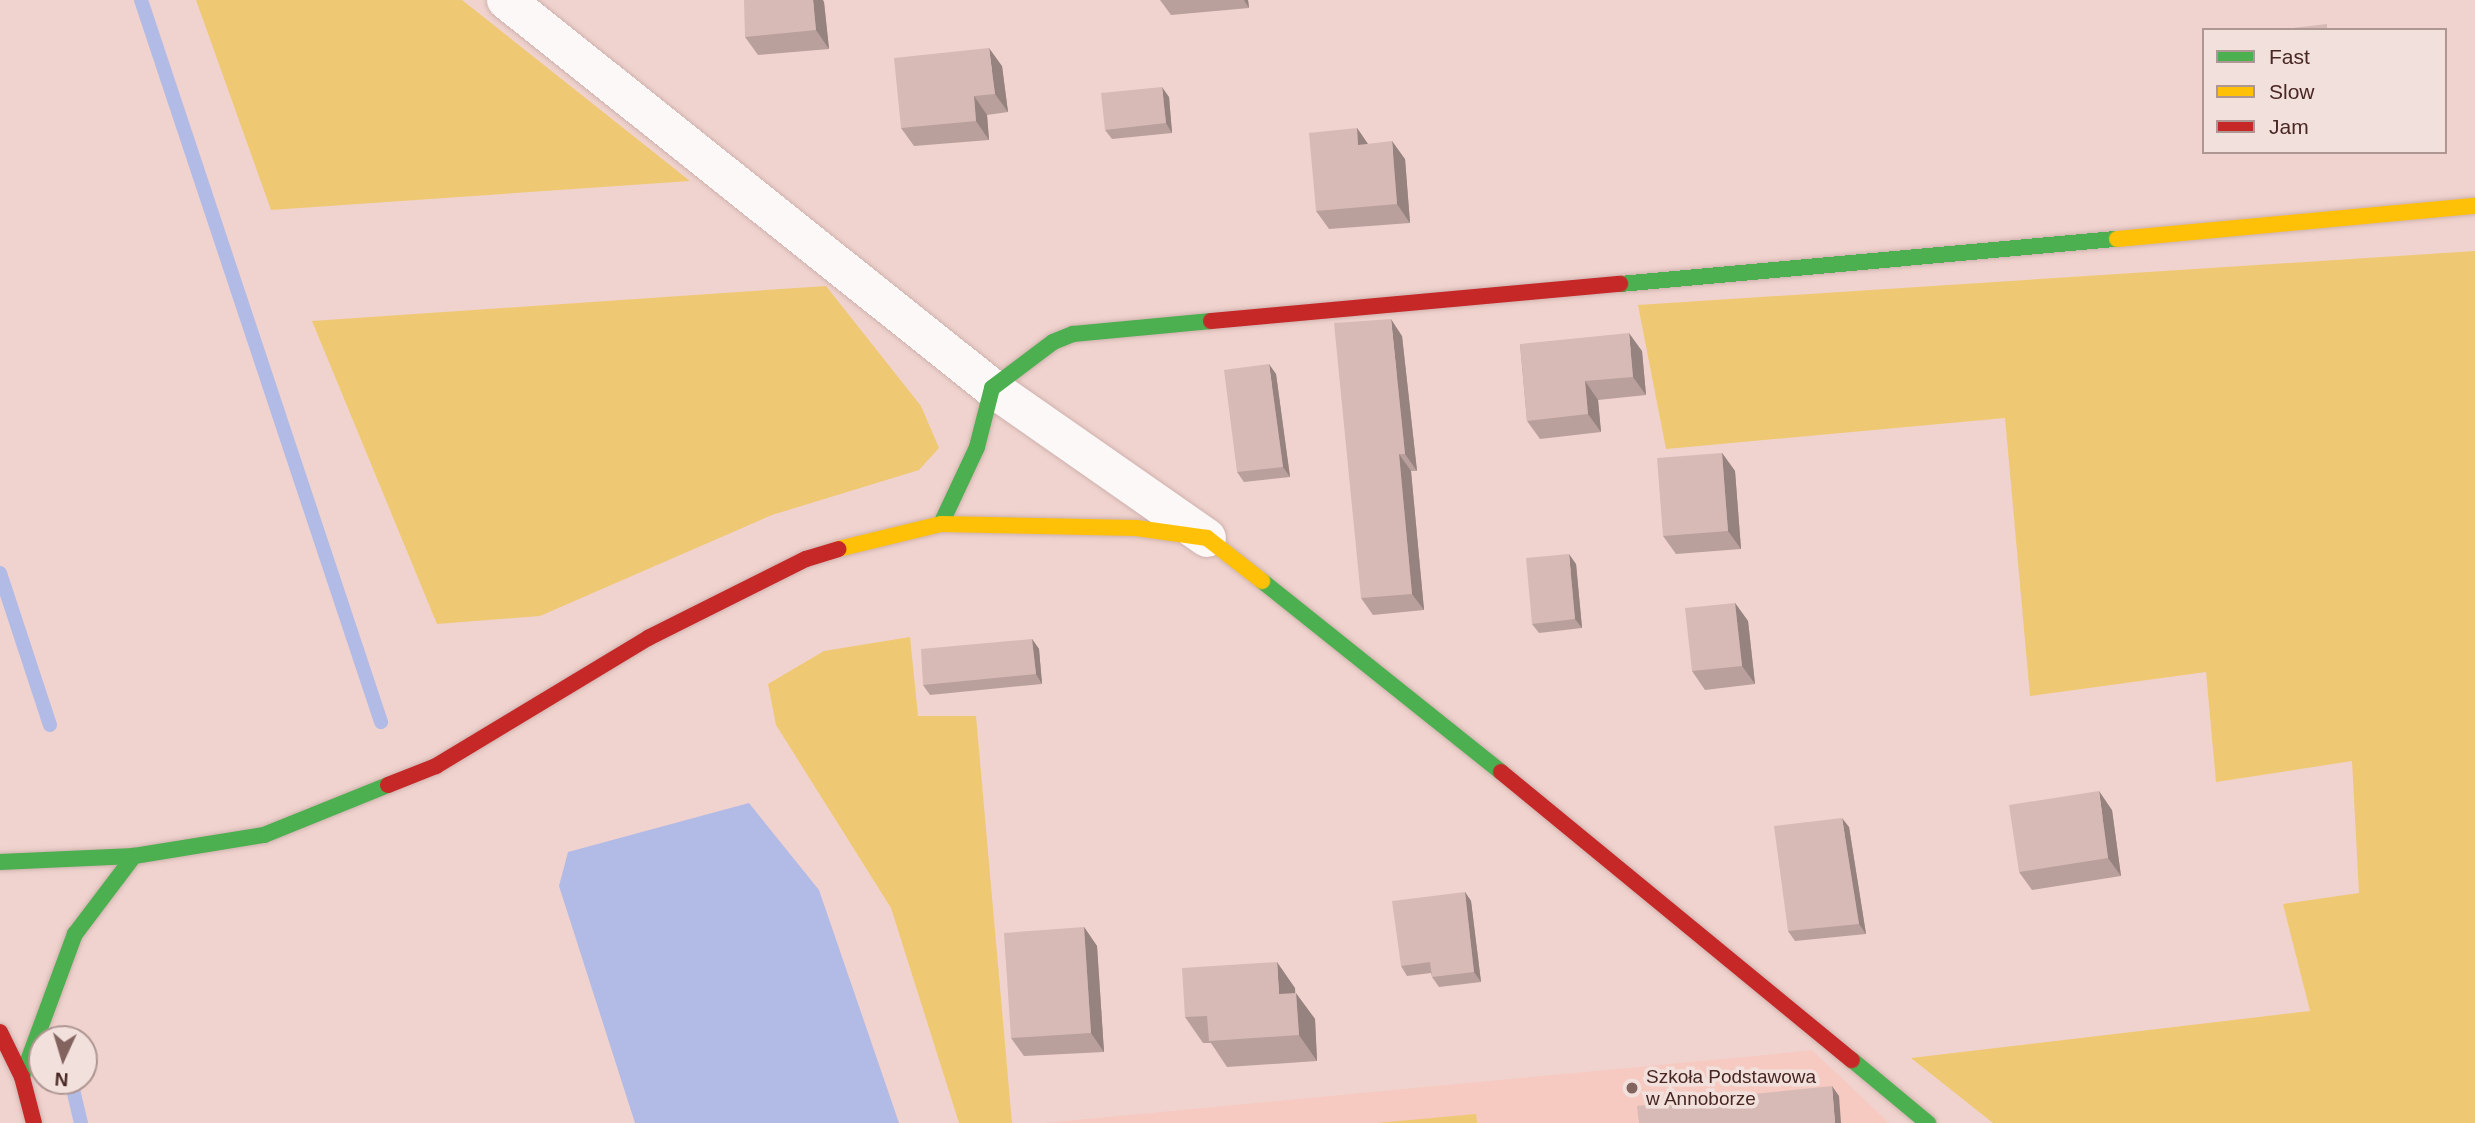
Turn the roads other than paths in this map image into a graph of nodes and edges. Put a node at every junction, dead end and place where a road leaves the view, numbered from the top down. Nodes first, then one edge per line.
1 (506, 0) edge
2 (2475, 206) edge
3 (992, 388) junction
4 (941, 524) junction
5 (1207, 538) junction
6 (134, 856) junction
7 (0, 862) edge
8 (0, 1032) edge
9 (22, 1077) junction
10 (34, 1123) edge
11 (1928, 1123) edge

1 - 3 street
2 - 3 main road
3 - 4 main road
3 - 5 street
4 - 5 main road
4 - 6 main road
5 - 11 main road
6 - 7 main road
6 - 9 main road
8 - 9 main road
9 - 10 main road

